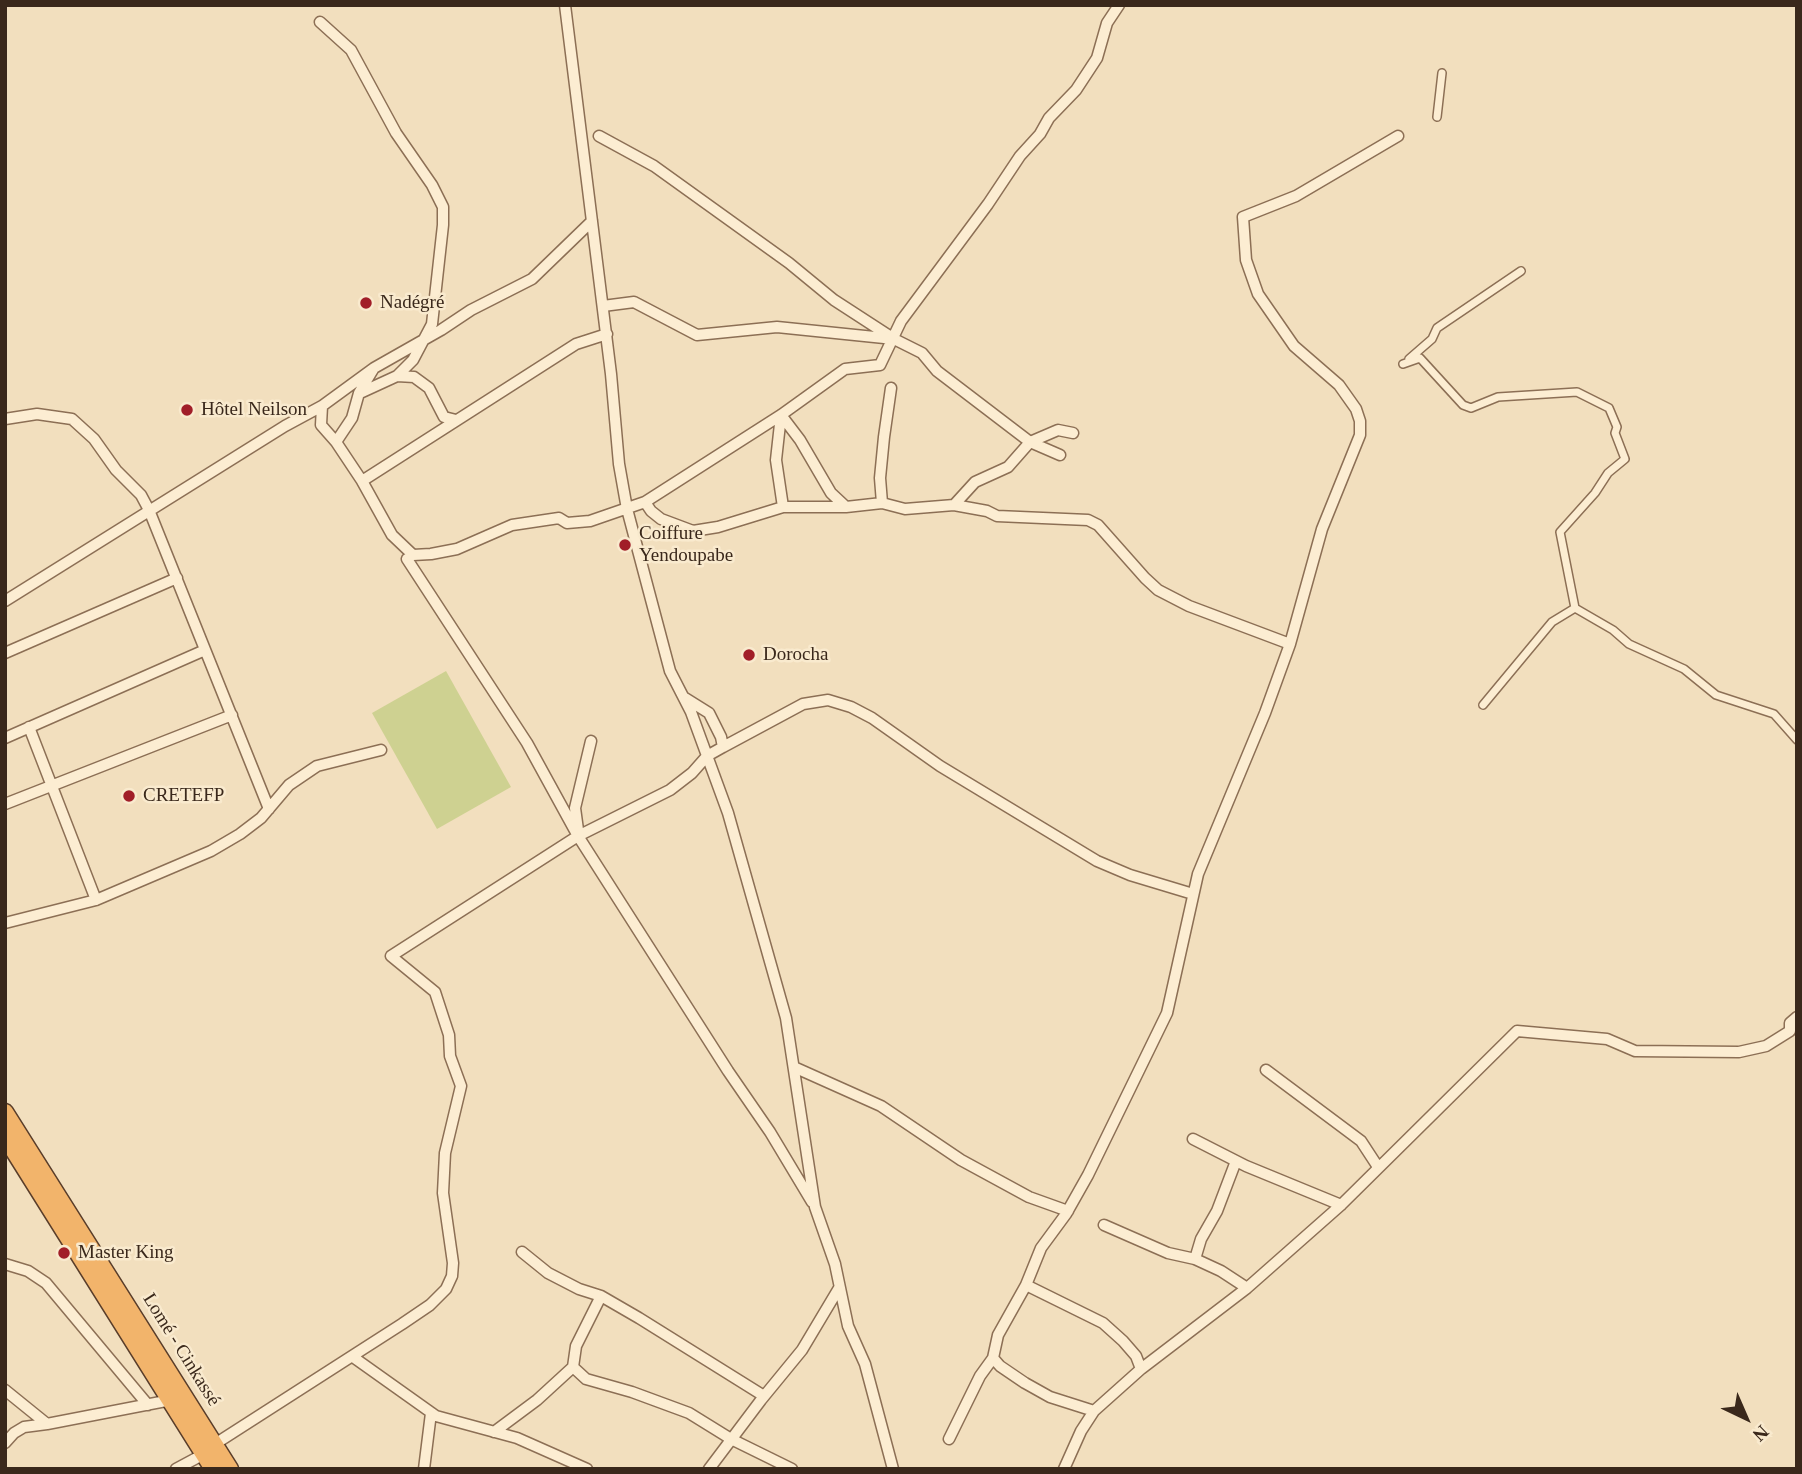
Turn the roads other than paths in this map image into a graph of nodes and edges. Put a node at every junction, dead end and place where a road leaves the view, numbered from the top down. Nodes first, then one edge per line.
1 (565, 5) edge
2 (1119, 5) edge
3 (320, 22) dead end
4 (1442, 73) dead end
5 (1437, 117) dead end
6 (599, 136) dead end
7 (1398, 136) dead end
8 (592, 221) junction
9 (1521, 271) dead end
10 (603, 306) junction
11 (607, 334) junction
12 (894, 339) junction
13 (422, 340) junction
14 (374, 368) junction
15 (397, 376) junction
16 (891, 388) dead end
17 (359, 394) junction
18 (322, 406) junction
19 (781, 415) junction
20 (5, 419) edge
21 (456, 420) junction
22 (1073, 433) dead end
23 (336, 442) junction
24 (1030, 442) junction
25 (1060, 455) dead end
26 (362, 481) junction
27 (645, 502) junction
28 (882, 502) junction
29 (954, 505) junction
30 (783, 507) junction
31 (846, 507) junction
32 (627, 509) junction
33 (149, 510) junction
34 (407, 559) dead end
35 (177, 578) junction
36 (5, 601) edge
37 (1575, 608) junction
38 (1290, 644) junction
39 (205, 650) junction
40 (5, 653) edge
41 (685, 698) junction
42 (1483, 705) dead end
43 (232, 715) junction
44 (29, 727) junction
45 (5, 738) edge
46 (1797, 740) edge
47 (591, 741) dead end
48 (723, 747) junction
49 (381, 750) dead end
50 (707, 756) junction
51 (51, 786) junction
52 (5, 804) edge
53 (269, 809) junction
54 (578, 836) junction
55 (1193, 894) junction
56 (96, 900) junction
57 (5, 923) edge
58 (1797, 1017) edge
59 (796, 1068) junction
60 (1266, 1070) dead end
61 (5, 1112) edge
62 (5, 1137) edge
63 (1193, 1139) dead end
64 (1236, 1161) junction
65 (1378, 1167) junction
66 (1340, 1205) junction
67 (816, 1207) junction
68 (1068, 1211) junction
69 (1104, 1225) dead end
70 (522, 1252) dead end
71 (1195, 1259) junction
72 (5, 1264) edge
73 (1026, 1285) junction
74 (839, 1288) junction
75 (1247, 1288) junction
76 (601, 1296) junction
77 (353, 1357) junction
78 (993, 1358) junction
79 (573, 1367) junction
80 (1141, 1370) junction
81 (5, 1390) edge
82 (764, 1396) junction
83 (170, 1400) junction
84 (148, 1405) junction
85 (1094, 1411) junction
86 (431, 1413) junction
87 (47, 1424) junction
88 (494, 1432) junction
89 (731, 1439) junction
90 (949, 1439) dead end
91 (5, 1443) edge
92 (209, 1449) junction
93 (176, 1469) edge
94 (213, 1469) edge
95 (230, 1469) edge
96 (425, 1469) edge
97 (587, 1469) edge
98 (709, 1469) edge
99 (792, 1469) edge
100 (893, 1469) edge
101 (1063, 1469) edge

1 - 8 street
2 - 12 street
3 - 13 street
4 - 5 street
6 - 12 street
7 - 38 street
8 - 10 street
8 - 13 street
9 - 37 street
10 - 11 street
10 - 12 street
11 - 21 street
11 - 32 street
12 - 19 street
12 - 24 street
13 - 14 street
13 - 15 street
14 - 17 street
14 - 18 street
15 - 17 street
15 - 21 street
16 - 28 street
17 - 23 street
18 - 23 street
18 - 33 street
19 - 27 street
19 - 30 street
19 - 31 street
20 - 33 street
21 - 26 street
22 - 24 street
23 - 26 street
24 - 25 street
24 - 29 street
26 - 32 street
27 - 30 street
27 - 32 street
28 - 29 street
28 - 31 street
29 - 38 street
30 - 31 street
32 - 41 street
33 - 35 street
33 - 36 street
34 - 54 street
35 - 39 street
35 - 40 street
37 - 42 street
37 - 46 street
38 - 55 street
39 - 43 street
39 - 44 street
41 - 48 street
41 - 50 street
43 - 51 street
43 - 53 street
44 - 45 street
44 - 51 street
47 - 54 street
48 - 50 street
48 - 55 street
49 - 53 street
50 - 54 street
50 - 59 street
51 - 52 street
51 - 56 street
53 - 56 street
54 - 67 street
54 - 77 street
55 - 68 street
56 - 57 street
58 - 65 street
59 - 67 street
59 - 68 street
60 - 65 street
61 - 92 highway, Lomé - Cinkassé
62 - 83 highway, Lomé - Cinkassé
63 - 64 street
64 - 66 street
64 - 71 street
65 - 66 street
66 - 75 street
67 - 74 street
68 - 73 street
69 - 71 street
70 - 76 street
71 - 75 street
72 - 84 street
73 - 78 street
73 - 80 street
74 - 82 street
74 - 100 street
75 - 80 street
76 - 79 street
76 - 82 street
77 - 86 street
77 - 92 street
78 - 85 street
78 - 90 street
79 - 88 street
79 - 89 street
80 - 85 street
81 - 87 street
82 - 89 street
83 - 84 street
83 - 92 highway, Lomé - Cinkassé
84 - 87 street
85 - 101 street
86 - 88 street
86 - 96 street
87 - 91 street
88 - 97 street
89 - 98 street
89 - 99 street
92 - 93 street
92 - 94 highway, Lomé - Cinkassé
92 - 95 highway, Lomé - Cinkassé

